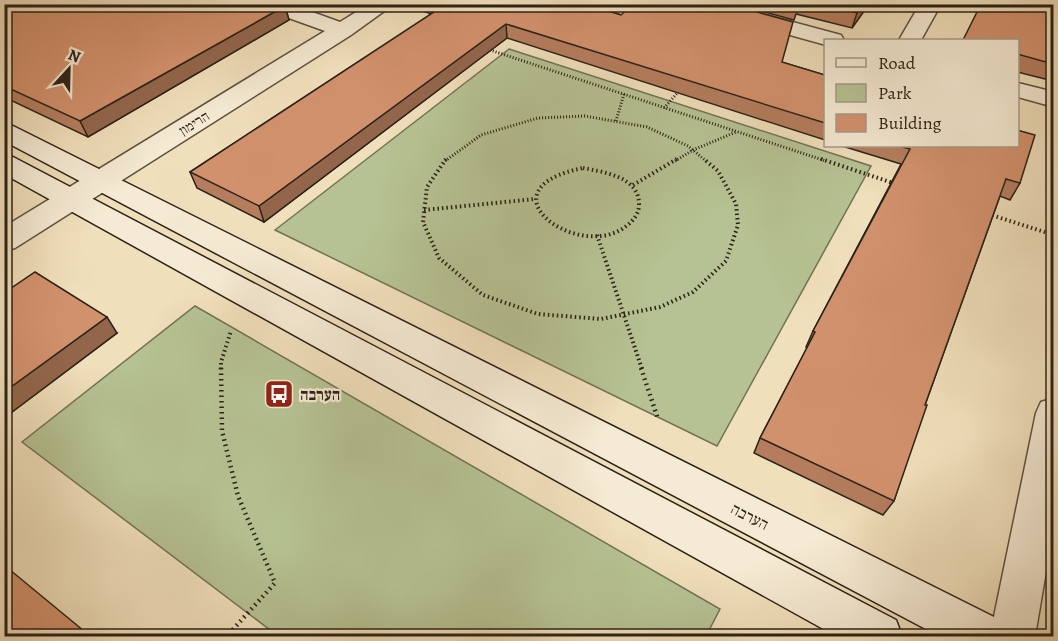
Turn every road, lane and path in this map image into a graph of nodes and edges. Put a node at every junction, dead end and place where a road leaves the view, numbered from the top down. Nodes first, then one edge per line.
1 (268, 4) edge
2 (384, 4) edge
3 (700, 4) edge
4 (932, 4) edge
5 (343, 30) junction
6 (829, 39) edge
7 (911, 39) edge
8 (482, 48) edge
9 (687, 83) edge
10 (1019, 91) edge
11 (624, 94) junction
12 (1053, 100) edge
13 (664, 108) junction
14 (615, 121) junction
15 (4, 131) edge
16 (738, 132) junction
17 (693, 150) junction
18 (4, 163) edge
19 (633, 185) junction
20 (907, 187) edge
21 (87, 190) junction
22 (535, 199) junction
23 (424, 210) junction
24 (986, 213) edge
25 (597, 235) junction
26 (1053, 235) edge
27 (4, 241) edge
28 (243, 292) junction
29 (624, 314) junction
30 (1053, 412) edge
31 (645, 461) junction
32 (227, 636) edge
33 (880, 636) edge
34 (984, 636) edge
35 (1012, 636) edge

1 - 5 street
2 - 5 street, הרימון
3 - 6 street
4 - 7 street
5 - 21 street, הרימון
8 - 11 path
9 - 13 path
10 - 12 street
11 - 13 path
11 - 14 path
13 - 16 path
14 - 17 path
14 - 23 path
15 - 21 street, הערבה
16 - 17 path
16 - 20 path
17 - 19 path
17 - 29 path
18 - 21 street, הערבה
19 - 22 path
19 - 25 path
21 - 27 street, הרימון
21 - 28 street, הערבה
21 - 31 street, הערבה
22 - 23 path
22 - 25 path
23 - 29 path
24 - 26 path
25 - 29 path
28 - 32 path
28 - 33 street, הערבה
29 - 31 path
30 - 35 street
31 - 34 street, הערבה

